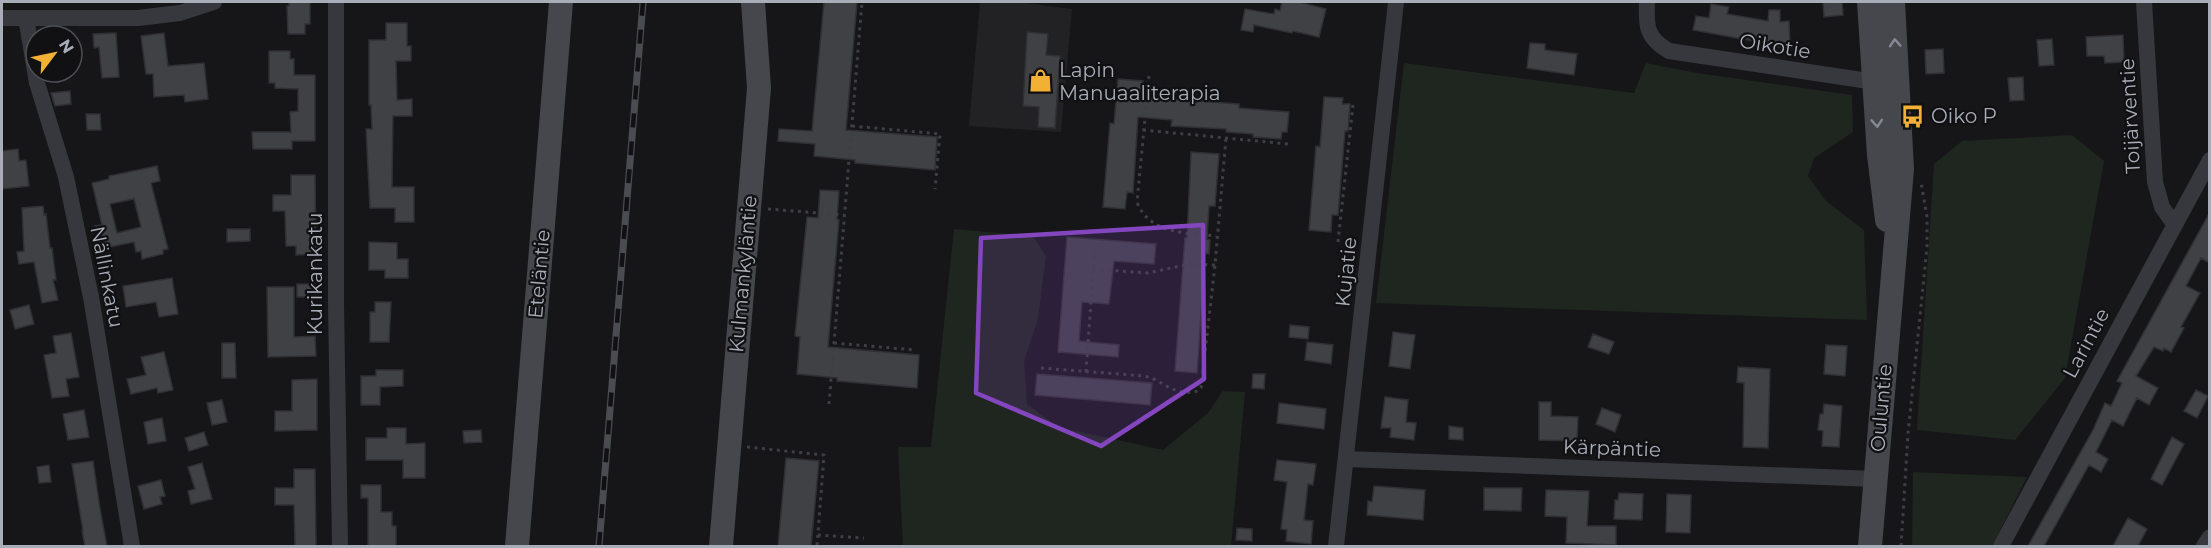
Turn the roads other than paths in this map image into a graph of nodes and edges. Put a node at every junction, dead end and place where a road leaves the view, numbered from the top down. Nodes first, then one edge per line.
1 (214, 2) edge
2 (336, 2) edge
3 (561, 2) edge
4 (753, 2) edge
5 (1396, 2) edge
6 (1647, 2) edge
7 (1869, 2) edge
8 (1893, 2) edge
9 (2144, 2) edge
10 (2, 18) edge
11 (26, 18) junction
12 (1874, 83) junction
13 (1898, 84) junction
14 (2210, 160) edge
15 (2174, 224) junction
16 (1893, 269) junction
17 (1347, 459) junction
18 (1875, 479) junction
19 (2210, 537) edge
20 (132, 546) edge
21 (340, 546) edge
22 (517, 546) edge
23 (721, 546) edge
24 (1336, 546) edge
25 (1870, 546) edge
26 (2001, 546) edge
27 (2205, 546) edge

1 - 11 street
2 - 21 street, Kurikankatu
3 - 22 main road, Eteläntie
4 - 23 main road, Kulmankyläntie
5 - 17 street, Kujatie
6 - 12 street, Oikotie
7 - 12 main road, Ouluntie
13 -> 8 main road, Ouluntie
9 - 15 street, Toijärventie
10 - 11 street
11 - 20 street, Nällinkatu
12 - 13 street, Oikotie
12 -> 16 main road, Ouluntie
13 - 16 main road, Ouluntie
14 - 15 street, Larintie
15 - 26 street, Larintie
16 - 18 main road, Ouluntie
17 - 18 street, Kärpäntie
17 - 24 street, Kujatie
18 - 25 main road, Ouluntie
19 - 27 street

